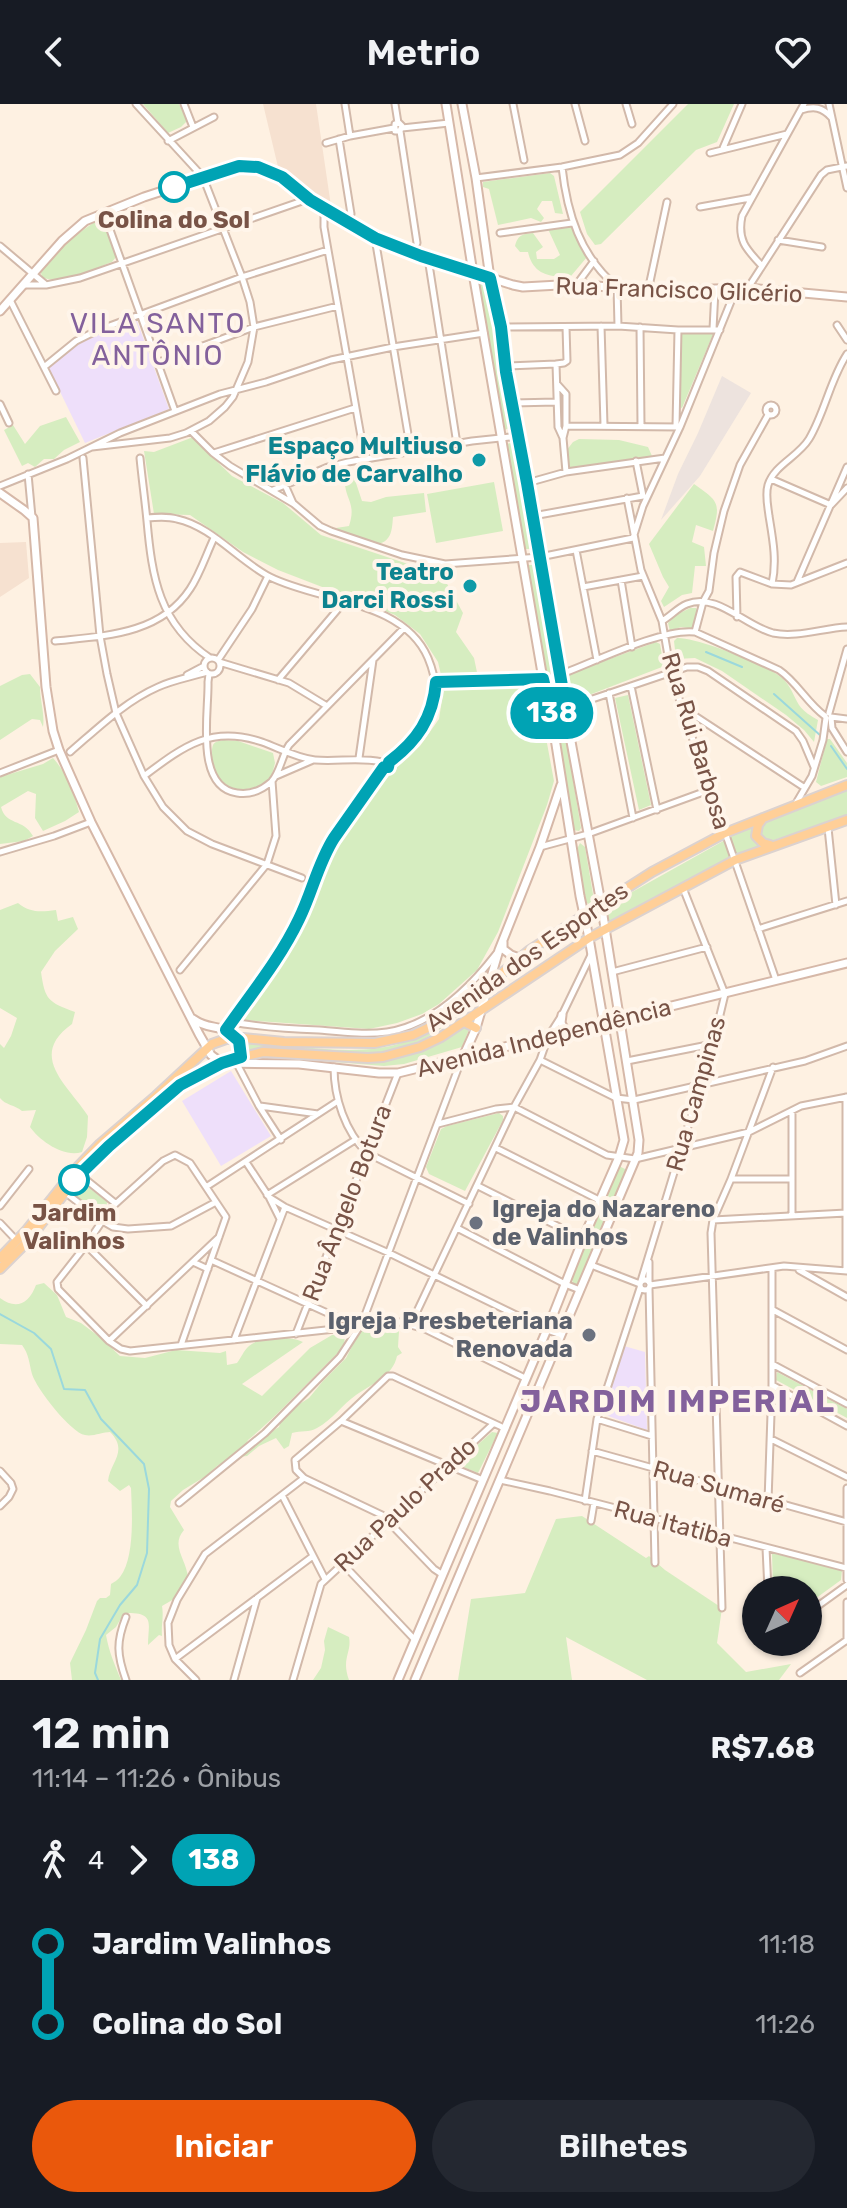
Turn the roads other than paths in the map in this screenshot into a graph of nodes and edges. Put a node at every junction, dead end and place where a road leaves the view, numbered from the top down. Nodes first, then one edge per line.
1 (136, 104) edge
2 (184, 104) edge
3 (345, 104) edge
4 (395, 104) edge
5 (446, 104) edge
6 (462, 104) edge
7 (513, 104) edge
8 (575, 104) edge
9 (626, 104) edge
10 (673, 104) edge
11 (742, 104) edge
12 (829, 104) edge
13 (803, 107) edge
14 (464, 116) junction
15 (214, 117) dead end
16 (832, 118) junction
17 (449, 123) junction
18 (632, 124) dead end
19 (193, 127) junction
20 (398, 127) junction
21 (788, 134) junction
22 (350, 136) junction
23 (339, 139) junction
24 (168, 141) junction
25 (585, 141) dead end
26 (326, 143) dead end
27 (722, 149) junction
28 (710, 153) dead end
29 (524, 160) dead end
30 (845, 166) edge
31 (562, 167) junction
32 (203, 177) junction
33 (476, 178) junction
34 (847, 188) edge
35 (751, 198) junction
36 (308, 199) junction
37 (667, 202) dead end
38 (700, 207) dead end
39 (324, 208) junction
40 (104, 213) junction
41 (351, 214) dead end
42 (572, 223) junction
43 (224, 229) junction
44 (500, 233) dead end
45 (375, 238) junction
46 (778, 240) junction
47 (417, 243) dead end
48 (0, 246) edge
49 (822, 247) dead end
50 (328, 250) junction
51 (428, 258) junction
52 (594, 261) junction
53 (122, 264) junction
54 (762, 266) junction
55 (32, 273) junction
56 (473, 273) junction
57 (242, 277) junction
58 (490, 278) junction
59 (510, 284) junction
60 (577, 284) junction
61 (22, 285) junction
62 (46, 285) junction
63 (617, 287) junction
64 (748, 288) junction
65 (736, 289) junction
66 (715, 290) junction
67 (493, 291) junction
68 (648, 291) junction
69 (847, 297) edge
70 (10, 300) junction
71 (338, 306) junction
72 (0, 311) edge
73 (139, 314) junction
74 (837, 325) dead end
75 (601, 326) junction
76 (618, 326) junction
77 (254, 327) junction
78 (501, 327) junction
79 (566, 327) junction
80 (640, 327) junction
81 (678, 330) junction
82 (716, 330) junction
83 (484, 333) junction
84 (847, 340) edge
85 (439, 341) junction
86 (393, 347) junction
87 (847, 354) edge
88 (348, 357) junction
89 (157, 363) junction
90 (556, 364) junction
91 (506, 366) junction
92 (44, 367) junction
93 (556, 384) junction
94 (56, 391) dead end
95 (236, 391) junction
96 (220, 394) junction
97 (556, 402) junction
98 (513, 403) junction
99 (0, 404) edge
100 (225, 407) junction
101 (355, 408) junction
102 (175, 411) junction
103 (768, 415) dead end
104 (9, 423) dead end
105 (604, 425) junction
106 (641, 425) junction
107 (566, 426) junction
108 (678, 427) junction
109 (198, 428) junction
110 (191, 431) junction
111 (120, 433) junction
112 (519, 436) junction
113 (501, 438) junction
114 (563, 438) junction
115 (122, 443) junction
116 (205, 444) junction
117 (457, 444) junction
118 (87, 447) junction
119 (411, 452) junction
120 (213, 453) junction
121 (83, 458) dead end
122 (140, 458) dead end
123 (666, 458) junction
124 (365, 459) junction
125 (636, 461) junction
126 (847, 467) edge
127 (566, 472) junction
128 (28, 474) junction
129 (771, 479) junction
130 (527, 483) junction
131 (285, 485) junction
132 (0, 486) edge
133 (847, 488) edge
134 (272, 490) junction
135 (0, 493) edge
136 (643, 496) junction
137 (627, 498) junction
138 (294, 504) junction
139 (831, 505) junction
140 (643, 506) junction
141 (533, 516) junction
142 (33, 518) junction
143 (147, 518) junction
144 (214, 538) junction
145 (633, 538) junction
146 (576, 550) junction
147 (540, 557) junction
148 (523, 559) junction
149 (847, 563) edge
150 (268, 576) junction
151 (643, 576) junction
152 (621, 580) junction
153 (796, 583) junction
154 (772, 584) junction
155 (583, 587) junction
156 (344, 602) junction
157 (703, 602) junction
158 (167, 613) junction
159 (737, 617) junction
160 (662, 621) junction
161 (847, 627) edge
162 (404, 628) junction
163 (695, 632) junction
164 (665, 635) junction
165 (100, 636) junction
166 (55, 641) dead end
167 (632, 647) junction
168 (847, 649) edge
169 (216, 660) junction
170 (373, 660) junction
171 (597, 660) junction
172 (241, 669) junction
173 (207, 671) junction
174 (219, 671) junction
175 (671, 673) junction
176 (559, 677) junction
177 (543, 679) junction
178 (278, 680) junction
179 (436, 682) junction
180 (358, 683) junction
181 (631, 686) junction
182 (369, 691) junction
183 (609, 693) junction
184 (327, 706) junction
185 (682, 708) junction
186 (566, 709) junction
187 (116, 713) junction
188 (551, 713) junction
189 (828, 716) junction
190 (847, 719) edge
191 (207, 737) junction
192 (838, 737) junction
193 (823, 740) junction
194 (59, 750) junction
195 (70, 752) dead end
196 (285, 752) junction
197 (847, 752) edge
198 (359, 758) junction
199 (314, 760) junction
200 (385, 764) junction
201 (814, 767) junction
202 (0, 773) edge
203 (144, 776) junction
204 (274, 779) junction
205 (562, 782) junction
206 (847, 785) edge
207 (805, 788) junction
208 (709, 790) junction
209 (795, 805) junction
210 (657, 810) junction
211 (764, 817) junction
212 (634, 818) junction
213 (847, 820) edge
214 (91, 822) junction
215 (828, 827) junction
216 (725, 833) junction
217 (588, 834) junction
218 (571, 838) junction
219 (772, 845) junction
220 (540, 847) junction
221 (0, 852) edge
222 (735, 860) junction
223 (267, 864) junction
224 (302, 878) dead end
225 (683, 888) junction
226 (847, 901) edge
227 (601, 903) junction
228 (836, 905) junction
229 (584, 916) junction
230 (758, 929) junction
231 (605, 930) junction
232 (503, 937) junction
233 (589, 938) junction
234 (707, 947) junction
235 (499, 950) junction
236 (592, 954) junction
237 (519, 958) junction
238 (847, 963) edge
239 (180, 970) dead end
240 (611, 972) junction
241 (776, 981) junction
242 (490, 985) junction
243 (725, 994) junction
244 (499, 997) junction
245 (480, 1009) junction
246 (562, 1015) junction
247 (191, 1018) junction
248 (619, 1020) junction
249 (232, 1022) junction
250 (464, 1022) junction
251 (603, 1023) junction
252 (206, 1026) junction
253 (476, 1028) junction
254 (226, 1030) junction
255 (566, 1032) junction
256 (199, 1034) junction
257 (548, 1037) junction
258 (236, 1038) junction
259 (713, 1044) junction
260 (847, 1046) edge
261 (206, 1048) junction
262 (463, 1057) junction
263 (239, 1060) junction
264 (540, 1060) junction
265 (626, 1062) junction
266 (222, 1063) junction
267 (334, 1067) junction
268 (773, 1067) junction
269 (398, 1073) junction
270 (700, 1086) junction
271 (846, 1097) edge
272 (616, 1098) junction
273 (634, 1100) junction
274 (338, 1101) junction
275 (259, 1106) junction
276 (514, 1107) junction
277 (792, 1111) junction
278 (318, 1114) junction
279 (437, 1125) junction
280 (749, 1132) junction
281 (281, 1140) junction
282 (355, 1140) junction
283 (496, 1148) junction
284 (681, 1148) junction
285 (367, 1153) junction
286 (619, 1157) junction
287 (635, 1159) junction
288 (246, 1162) junction
289 (29, 1169) dead end
290 (79, 1174) junction
291 (417, 1177) junction
292 (731, 1179) junction
293 (792, 1179) junction
294 (478, 1186) junction
295 (206, 1187) junction
296 (65, 1192) junction
297 (268, 1196) junction
298 (599, 1200) junction
299 (216, 1202) junction
300 (115, 1203) junction
301 (469, 1204) junction
302 (0, 1206) edge
303 (285, 1207) junction
304 (847, 1213) edge
305 (792, 1215) junction
306 (280, 1219) junction
307 (101, 1220) junction
308 (713, 1220) junction
309 (0, 1223) edge
310 (457, 1228) junction
311 (337, 1229) junction
312 (219, 1237) junction
313 (583, 1239) junction
314 (17, 1241) junction
315 (86, 1245) junction
316 (389, 1253) junction
317 (649, 1257) junction
318 (0, 1258) edge
319 (211, 1260) junction
320 (193, 1262) junction
321 (591, 1265) junction
322 (772, 1268) junction
323 (796, 1268) junction
324 (0, 1269) edge
325 (208, 1269) junction
326 (846, 1271) edge
327 (434, 1275) junction
328 (714, 1276) junction
329 (257, 1280) junction
330 (565, 1284) junction
331 (640, 1284) junction
332 (649, 1285) junction
333 (581, 1290) junction
334 (847, 1297) edge
335 (307, 1304) junction
336 (147, 1306) junction
337 (773, 1310) junction
338 (411, 1324) junction
339 (360, 1325) junction
340 (547, 1330) junction
341 (296, 1334) junction
342 (561, 1335) junction
343 (234, 1340) junction
344 (109, 1341) junction
345 (181, 1345) junction
346 (847, 1350) edge
347 (772, 1364) junction
348 (525, 1378) junction
349 (772, 1385) junction
350 (847, 1404) edge
351 (597, 1419) junction
352 (341, 1421) junction
353 (493, 1424) junction
354 (847, 1426) edge
355 (504, 1428) junction
356 (652, 1436) junction
357 (771, 1439) junction
358 (592, 1451) junction
359 (449, 1466) junction
360 (653, 1468) junction
361 (0, 1471) edge
362 (847, 1477) edge
363 (304, 1478) junction
364 (483, 1480) junction
365 (500, 1480) junction
366 (719, 1487) junction
367 (847, 1488) edge
368 (282, 1495) junction
369 (585, 1501) junction
370 (768, 1501) junction
371 (179, 1503) dead end
372 (594, 1503) junction
373 (0, 1506) edge
374 (847, 1510) edge
375 (655, 1519) junction
376 (389, 1521) junction
377 (591, 1521) dead end
378 (847, 1522) edge
379 (720, 1535) junction
380 (766, 1548) junction
381 (313, 1556) junction
382 (655, 1563) dead end
383 (343, 1564) junction
384 (846, 1568) edge
385 (443, 1575) junction
386 (767, 1576) edge
387 (325, 1579) junction
388 (847, 1582) edge
389 (257, 1597) junction
390 (822, 1602) edge
391 (847, 1602) edge
392 (722, 1608) dead end
393 (126, 1617) dead end
394 (415, 1640) junction
395 (847, 1641) edge
396 (175, 1659) junction
397 (800, 1673) dead end
398 (126, 1680) edge
399 (196, 1680) edge
400 (234, 1680) edge
401 (293, 1680) edge
402 (398, 1680) edge
403 (415, 1680) edge

1 - 24 street
2 - 19 street
3 - 22 street
4 - 20 street
5 - 17 main road
6 - 14 main road
7 - 29 street
8 - 25 street
9 - 18 street
10 - 31 street
11 - 27 street
12 - 16 street
13 - 16 street
13 - 21 street
14 - 17 main road
14 - 33 main road
15 - 19 street
16 - 30 street
17 - 20 street
17 - 56 main road
19 - 24 street
20 - 22 street
20 - 47 street
21 - 27 street
21 - 35 street
22 - 23 street
23 - 26 street
23 - 41 street
24 - 32 street
27 - 28 street
30 - 34 street
30 - 46 street
31 - 33 street
31 - 42 street
32 - 36 main road, Rua Francisco Glicério
32 - 40 main road, Rua Francisco Glicério
32 - 43 street
33 - 58 main road
35 - 38 street
35 - 54 street
36 - 39 main road, Rua Francisco Glicério
36 - 43 street
37 - 68 street
39 - 45 main road, Rua Francisco Glicério
39 - 50 street
40 - 53 street
40 - 55 main road, Rua Francisco Glicério
42 - 44 street
42 - 52 street
43 - 53 street
43 - 57 street
45 - 51 main road, Rua Francisco Glicério
45 - 86 street
46 - 49 street
46 - 54 street
48 - 55 street
50 - 57 street
50 - 71 street
51 - 56 main road, Rua Francisco Glicério
51 - 85 street
52 - 60 street
52 - 63 street
53 - 62 street
53 - 73 street
54 - 64 street
55 - 61 main road, Rua Francisco Glicério
55 - 62 street
56 - 58 main road, Rua Francisco Glicério
56 - 83 main road
57 - 73 street
57 - 77 street
58 - 59 main road, Rua Francisco Glicério
58 - 67 main road
59 - 60 main road, Rua Francisco Glicério
59 - 67 main road, Rua Francisco Glicério
60 - 63 main road, Rua Francisco Glicério
61 - 62 street
61 - 70 main road, Rua Francisco Glicério
63 - 68 main road, Rua Francisco Glicério
63 - 76 street
64 - 65 main road, Rua Francisco Glicério
64 - 69 main road, Rua Francisco Glicério
65 - 66 main road, Rua Francisco Glicério
65 - 82 street
66 - 68 main road, Rua Francisco Glicério
66 - 82 street
67 - 78 main road
70 - 72 main road, Rua Francisco Glicério
70 - 92 street
71 - 77 street
71 - 88 street
73 - 89 street
73 - 92 street
74 - 84 street
75 - 76 street
75 - 79 street
75 - 105 street
76 - 80 street
77 - 89 street
77 - 95 street
78 - 79 street
78 - 91 main road
79 - 90 street
80 - 81 street
80 - 106 street
81 - 82 street
81 - 108 street
82 - 108 street
83 - 85 street
83 - 113 main road
85 - 86 street
85 - 117 street
86 - 88 street
86 - 119 street
87 - 129 street
88 - 95 street
88 - 101 street
89 - 102 street
90 - 91 street
90 - 93 street
91 - 98 main road
92 - 94 street
93 - 97 street
93 - 107 street
95 - 96 street
95 - 100 street
96 - 100 street
96 - 102 street
97 - 98 street
97 - 114 street
98 - 112 main road
99 - 104 street
100 - 109 street
101 - 120 street
101 - 124 street
102 - 111 street
103 - 157 street
105 - 106 street
105 - 107 street
106 - 108 street
107 - 114 street
108 - 123 street
109 - 110 street
109 - 116 street
110 - 115 street
110 - 116 street
111 - 115 street
111 - 118 street
112 - 113 street
112 - 130 main road
113 - 117 street
113 - 148 main road
114 - 127 street
115 - 118 street
116 - 120 street
117 - 119 street
118 - 128 street
119 - 124 street
120 - 134 street
121 - 165 street
122 - 143 street
123 - 125 street
123 - 140 street
124 - 131 street
125 - 127 street
125 - 136 street
126 - 139 street
127 - 130 street
128 - 132 street
128 - 142 street
129 - 139 street
129 - 154 street
130 - 141 main road
131 - 134 street
131 - 138 street
133 - 139 street
134 - 138 street
135 - 142 main road
136 - 137 street
136 - 140 street
137 - 141 street
137 - 145 street, Rua Rui Barbosa
138 - 148 street
139 - 153 street
140 - 145 street
141 - 147 main road
142 - 194 main road
143 - 144 street
143 - 158 street
144 - 150 street
144 - 158 street
145 - 146 street
145 - 151 street, Rua Rui Barbosa
146 - 147 street
146 - 155 street
147 - 148 street
147 - 176 main road
148 - 177 main road
149 - 153 street
150 - 156 street
150 - 169 street
151 - 152 street
151 - 160 street, Rua Rui Barbosa
152 - 155 street
152 - 167 street
153 - 154 street
154 - 159 street
155 - 171 street
156 - 162 street
156 - 178 street
157 - 159 street
157 - 160 street
157 - 163 street
158 - 165 street
158 - 169 street
159 - 161 street
160 - 164 street, Rua Rui Barbosa
162 - 170 street
162 - 179 street
163 - 164 street
163 - 189 street
164 - 167 street
164 - 175 street, Rua Rui Barbosa
165 - 166 street
165 - 187 street
167 - 171 street
168 - 189 street
169 - 172 street
169 - 173 street
169 - 174 street
170 - 180 street
170 - 182 street
171 - 176 street
172 - 174 street
172 - 178 street
173 - 174 street
173 - 187 street
173 - 191 street
175 - 181 street
175 - 185 street, Rua Rui Barbosa
175 - 201 street
176 - 177 street
176 - 186 main road
177 - 179 street
177 - 188 main road
178 - 184 street
179 - 200 street
180 - 182 street
180 - 184 street
181 - 183 street
181 - 210 street
182 - 198 street
183 - 186 street
183 - 212 street
184 - 196 street
185 - 207 street
185 - 208 street, Rua Rui Barbosa
186 - 188 street
186 - 217 main road
187 - 195 street
187 - 203 street
188 - 205 main road
189 - 190 street
189 - 192 street
189 - 193 street
191 - 196 street
191 - 203 street
191 - 204 street
192 - 193 street
192 - 197 street
193 - 201 street
194 - 202 street
194 - 214 main road
196 - 199 street
196 - 204 street
198 - 199 street
198 - 200 street
199 - 204 street
200 - 249 street
201 - 207 street
203 - 223 street
204 - 223 street
205 - 218 main road
205 - 220 main road
206 - 209 main road, Avenida dos Esportes
207 - 209 street
208 - 210 street
208 - 216 street, Rua Rui Barbosa
209 - 211 main road, Avenida dos Esportes
210 - 212 street
211 - 216 main road, Avenida dos Esportes
211 - 219 main road
212 - 217 street
213 - 215 main road, Avenida dos Esportes
214 - 221 street
214 - 247 main road
215 - 219 main road, Avenida dos Esportes
215 - 228 street
216 - 222 street, Rua Rui Barbosa
216 - 227 main road, Avenida dos Esportes
217 - 218 street
217 - 227 main road
218 - 220 street
218 - 229 main road
219 - 222 main road, Avenida dos Esportes
220 - 232 main road
222 - 225 main road, Avenida dos Esportes
222 - 230 street, Rua Rui Barbosa
223 - 224 street
223 - 239 street
225 - 231 main road, Avenida dos Esportes
225 - 234 street, Rua Campinas
226 - 228 street
227 - 229 main road, Avenida dos Esportes
227 - 231 main road
228 - 230 street
229 - 233 main road
229 - 237 main road, Avenida dos Esportes
230 - 241 street, Rua Rui Barbosa
231 - 233 main road, Avenida dos Esportes
231 - 240 main road
232 - 235 main road
232 - 237 main road
233 - 236 main road
233 - 244 main road, Avenida dos Esportes
234 - 240 street
234 - 243 street, Rua Campinas
235 - 242 main road
235 - 249 street
236 - 246 street
236 - 251 main road
237 - 242 main road, Avenida dos Esportes
238 - 241 main road, Avenida Independência
240 - 248 main road
241 - 243 main road, Avenida Independência
242 - 244 main road
242 - 245 main road
242 - 258 main road, Avenida dos Esportes
243 - 248 main road, Avenida Independência
243 - 259 street, Rua Campinas
244 - 245 main road, Avenida dos Esportes
245 - 250 main road, Avenida dos Esportes
245 - 253 main road
246 - 255 main road
246 - 257 street
247 - 252 main road
247 - 256 main road
248 - 251 main road, Avenida Independência
248 - 265 main road
249 - 254 street
250 - 253 main road
250 - 263 main road, Avenida dos Esportes
251 - 255 main road, Avenida Independência
251 - 272 main road
252 - 254 main road
252 - 256 main road
253 - 262 main road
254 - 258 main road
255 - 257 main road, Avenida Independência
256 - 261 main road
257 - 262 main road, Avenida Independência
257 - 264 street
258 - 261 main road
258 - 263 main road
259 - 265 street
259 - 270 street, Rua Campinas
260 - 268 street
261 - 266 main road
261 - 314 main road
262 - 269 main road, Avenida Independência
262 - 279 street
263 - 266 main road, Avenida dos Esportes
263 - 267 main road, Avenida Independência
263 - 275 street
264 - 272 street
264 - 276 street
265 - 273 main road
266 - 290 main road, Avenida dos Esportes
267 - 269 main road, Avenida Independência
267 - 274 street
268 - 270 street
268 - 280 street
269 - 285 street, Rua Ângelo Botura
270 - 273 street
270 - 284 street, Rua Campinas
271 - 277 street
271 - 304 street
272 - 273 street
272 - 286 main road
273 - 287 main road
274 - 278 street
274 - 282 street
275 - 278 street
275 - 281 street
276 - 279 street
276 - 283 street
276 - 286 street
277 - 280 street
277 - 293 street
278 - 281 street
279 - 291 street
280 - 284 street
280 - 292 street
281 - 288 street
282 - 285 street
282 - 297 street
283 - 294 street
283 - 298 street
284 - 287 street
284 - 317 street, Rua Campinas
285 - 291 street
285 - 311 street, Rua Ângelo Botura
286 - 287 street
286 - 298 main road
287 - 321 main road
288 - 295 street
288 - 297 street
289 - 302 street
290 - 296 main road, Avenida dos Esportes
290 - 300 street
291 - 301 street
291 - 316 street
292 - 293 street
292 - 308 street
293 - 305 street
294 - 301 street
294 - 313 street
295 - 299 street
295 - 300 street
296 - 307 street
296 - 324 main road, Avenida dos Esportes
297 - 303 street
297 - 306 street
298 - 313 main road
299 - 307 street
299 - 312 street
300 - 307 street
301 - 310 street
303 - 306 street
303 - 311 street
304 - 305 street
304 - 326 street
305 - 308 street
306 - 329 street
307 - 315 street
308 - 328 street
309 - 314 street
310 - 327 street
310 - 330 street
311 - 316 street
311 - 335 street, Rua Ângelo Botura
312 - 319 street
312 - 320 street
313 - 330 main road
314 - 318 main road
315 - 336 street
315 - 344 street
316 - 327 street
316 - 339 street
317 - 331 street, Rua Campinas
317 - 332 street, Rua Campinas
319 - 325 street
319 - 329 street
320 - 325 street
320 - 336 street
321 - 331 street
321 - 333 main road
322 - 323 street
322 - 328 street
322 - 337 street
323 - 326 street
323 - 334 street
325 - 345 street
327 - 338 street
327 - 340 street
328 - 332 street
328 - 366 street
329 - 335 street
329 - 343 street
330 - 333 street
330 - 340 main road
331 - 332 street
331 - 351 street, Rua Campinas
332 - 356 street, Rua Campinas
333 - 342 main road
335 - 339 street
335 - 341 street, Rua Ângelo Botura
336 - 344 street
337 - 346 street
337 - 347 street
338 - 339 street
338 - 348 street
339 - 341 street
339 - 371 street
340 - 342 street
340 - 348 main road
341 - 343 street
342 - 365 main road
343 - 345 street
344 - 345 street
347 - 349 street
347 - 350 street
348 - 355 main road
349 - 354 street
349 - 357 street
351 - 356 street
351 - 358 street, Rua Campinas
352 - 353 street
352 - 359 street
352 - 363 street
353 - 355 street
353 - 359 street, Rua Paulo Prado
355 - 364 main road
356 - 360 street, Rua Campinas
357 - 362 street
357 - 370 street
358 - 360 street, Rua Sumaré
358 - 369 street, Rua Campinas
359 - 364 street
359 - 376 street, Rua Paulo Prado
360 - 366 street, Rua Sumaré
360 - 375 street, Rua Campinas
361 - 373 street
363 - 368 street
363 - 376 street
364 - 385 main road
365 - 369 street, Rua Itatiba
365 - 403 main road
366 - 370 street, Rua Sumaré
366 - 379 street
367 - 374 street
368 - 381 street
368 - 396 street
369 - 372 street, Rua Itatiba
370 - 378 street, Rua Sumaré
372 - 375 street, Rua Itatiba
372 - 377 street
374 - 378 street
375 - 379 street, Rua Itatiba
375 - 382 street, Rua Campinas
376 - 383 street, Rua Paulo Prado
376 - 385 street
378 - 384 street
379 - 380 street, Rua Itatiba
379 - 392 street
380 - 384 street, Rua Itatiba
380 - 386 street
381 - 387 street
381 - 389 street
383 - 387 street, Rua Paulo Prado
383 - 394 street
384 - 388 street
385 - 394 main road
387 - 401 street, Rua Paulo Prado
388 - 390 street
389 - 396 street
389 - 400 street
391 - 395 street
393 - 398 street
394 - 402 main road
395 - 397 street
396 - 399 street

